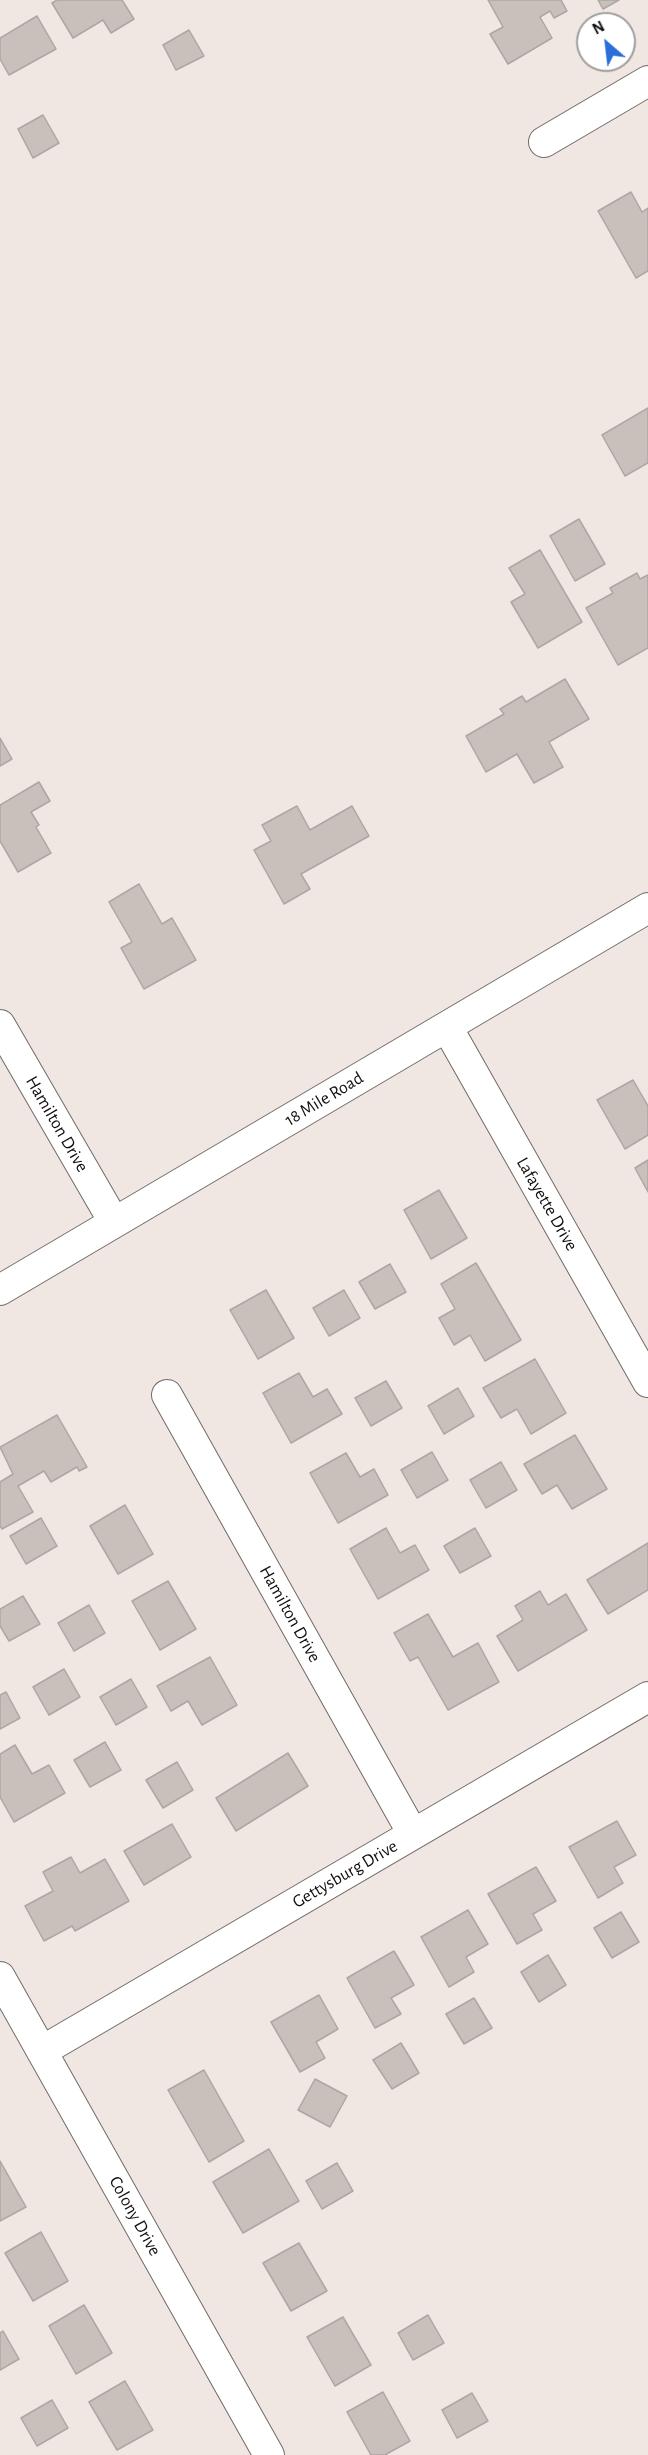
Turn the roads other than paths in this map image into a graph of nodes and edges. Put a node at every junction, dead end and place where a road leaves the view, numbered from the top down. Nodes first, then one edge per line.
1 (648, 81) edge
2 (544, 142) dead end
3 (648, 908) edge
4 (0, 1025) edge
5 (447, 1027) junction
6 (114, 1222) junction
7 (0, 1290) edge
8 (648, 1382) edge
9 (167, 1395) dead end
10 (648, 1697) edge
11 (413, 1834) junction
12 (0, 1977) edge
13 (42, 2051) junction
14 (269, 2455) edge

1 - 2 street
3 - 5 street, 18 Mile Road
4 - 6 street, Hamilton Drive
5 - 6 street, 18 Mile Road
5 - 8 street, Lafayette Drive
6 - 7 street, 18 Mile Road
9 - 11 street, Hamilton Drive
10 - 11 street, Gettysburg Drive
11 - 13 street, Gettysburg Drive
12 - 13 street, Colony Drive
13 - 14 street, Colony Drive

